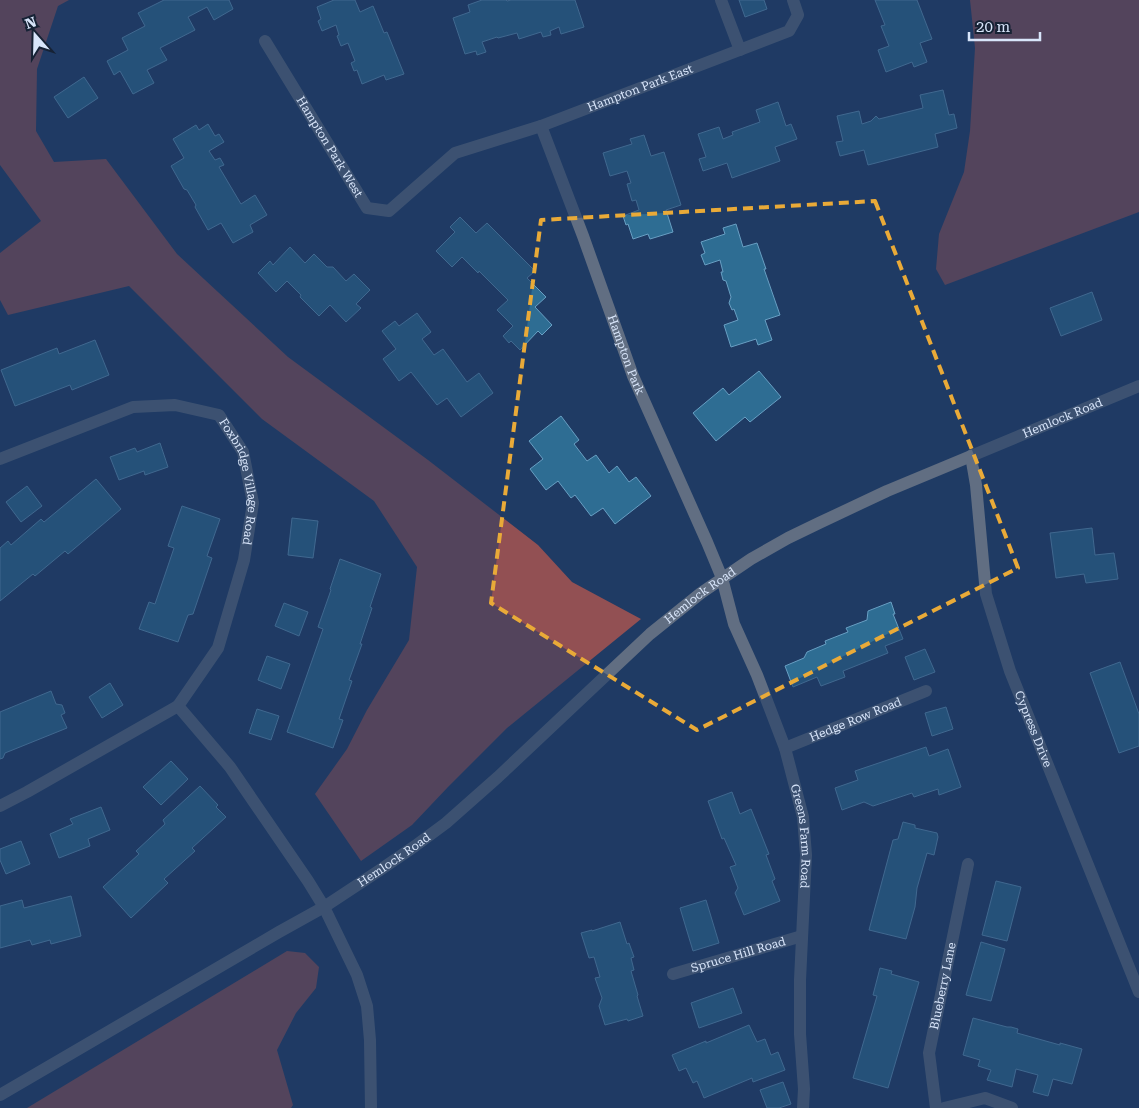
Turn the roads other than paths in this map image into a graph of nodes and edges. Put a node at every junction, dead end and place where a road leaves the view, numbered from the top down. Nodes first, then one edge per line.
1 (721, 0) edge
2 (793, 0) edge
3 (265, 41) dead end
4 (740, 50) junction
5 (541, 126) junction
6 (1139, 386) edge
7 (971, 456) junction
8 (0, 459) edge
9 (722, 578) junction
10 (926, 691) dead end
11 (178, 706) junction
12 (786, 748) junction
13 (0, 806) edge
14 (968, 864) dead end
15 (324, 906) junction
16 (802, 936) junction
17 (673, 974) dead end
18 (1139, 992) edge
19 (0, 1095) edge
20 (371, 1108) edge
21 (803, 1108) edge
22 (936, 1108) edge
23 (944, 1108) edge
24 (1012, 1108) edge

1 - 4 street
2 - 4 street, Hampton Park East
3 - 5 street, Hampton Park West
4 - 5 street, Hampton Park East
5 - 9 street, Hampton Park
6 - 7 street, Hemlock Road
7 - 9 street, Hemlock Road
7 - 18 street, Cypress Drive
8 - 11 street, Foxbridge Village Road
9 - 12 street, Greens Farm Road
9 - 15 street, Hemlock Road
10 - 12 street, Hedge Row Road
11 - 13 street, Foxbridge Village Road
11 - 15 street
12 - 16 street, Greens Farm Road
14 - 22 street, Blueberry Lane
15 - 19 street, Hemlock Road
15 - 20 street
16 - 17 street, Spruce Hill Road
16 - 21 street, Greens Farm Road
23 - 24 street

